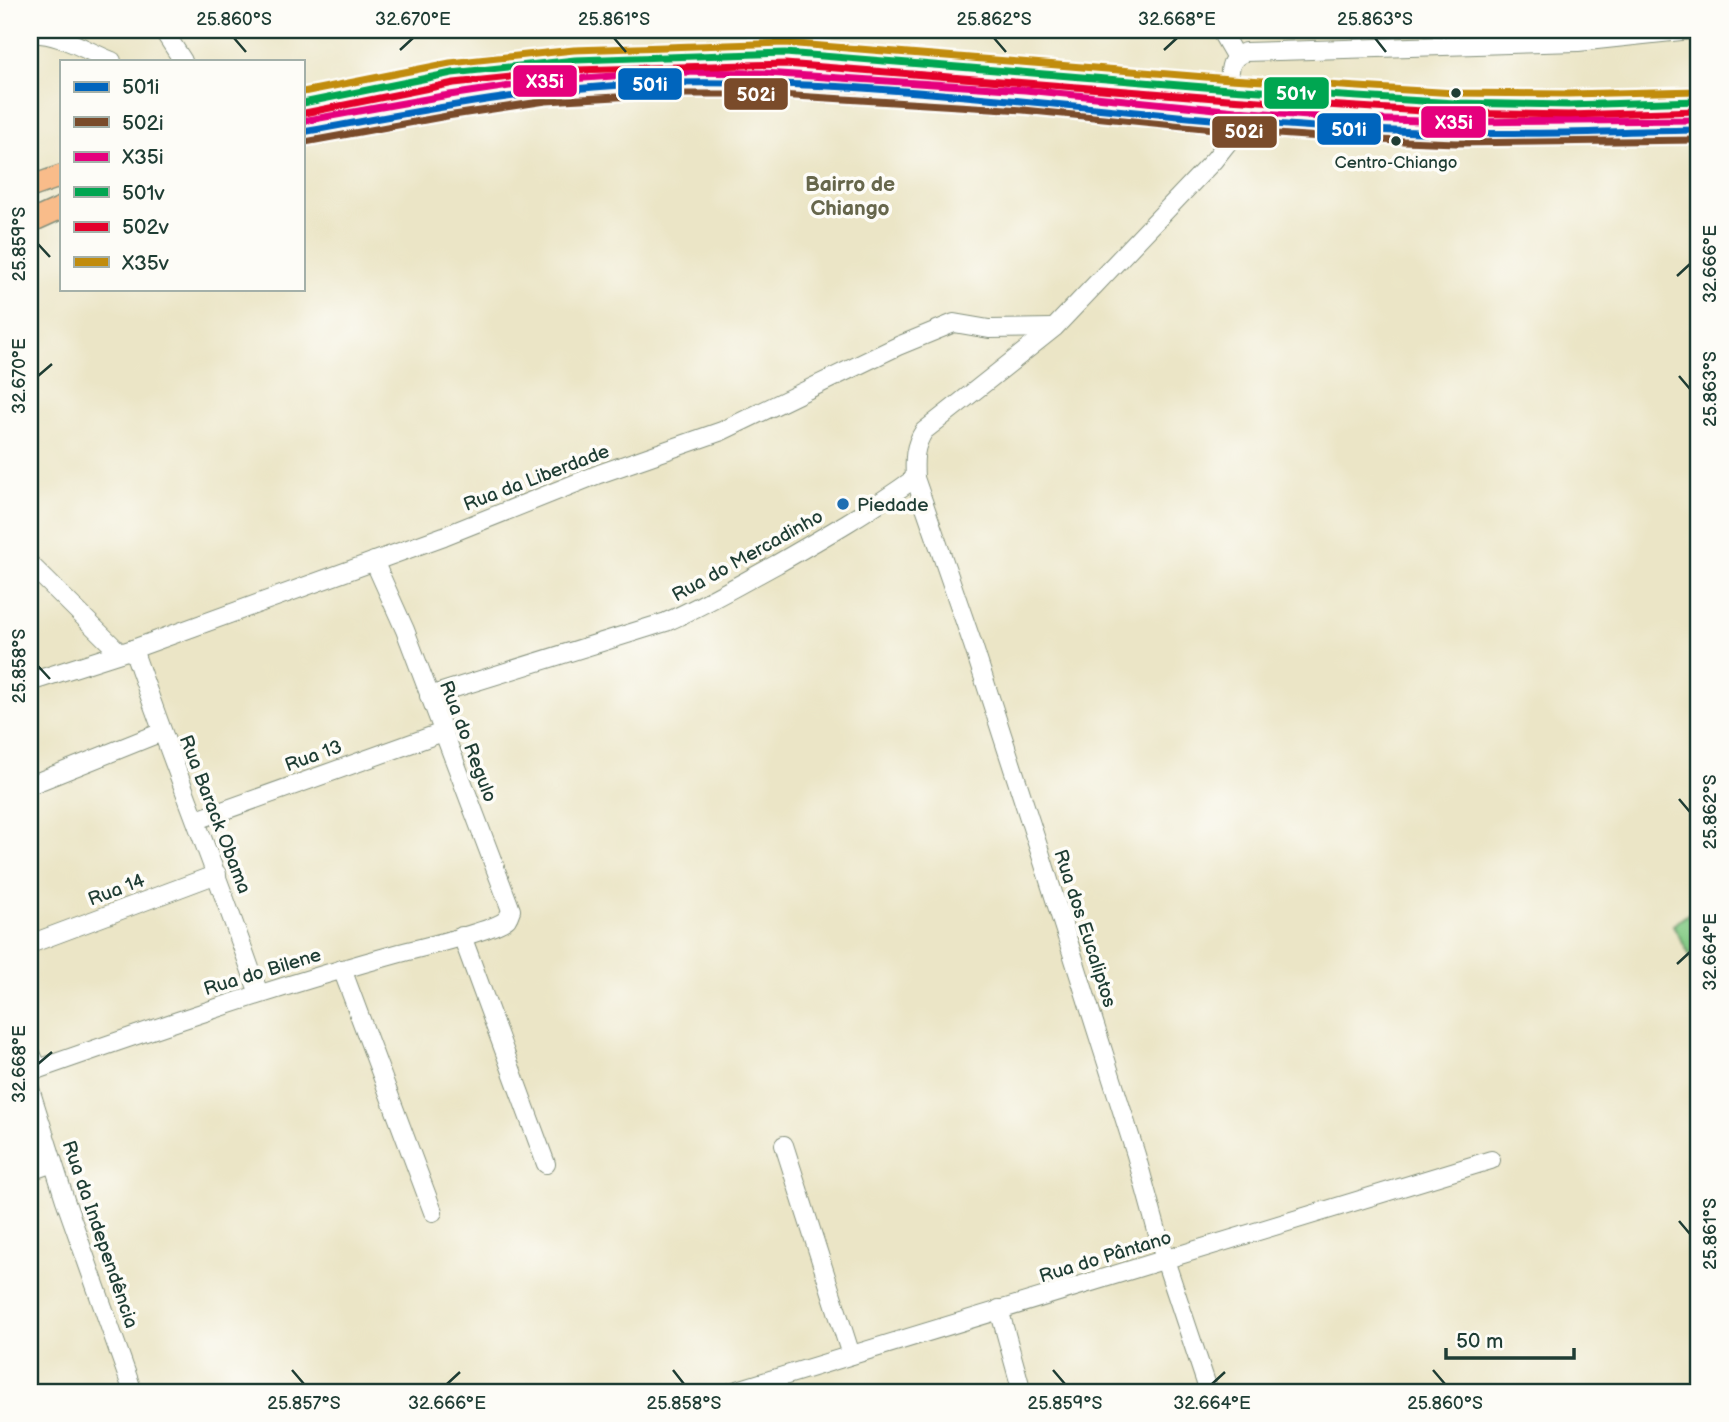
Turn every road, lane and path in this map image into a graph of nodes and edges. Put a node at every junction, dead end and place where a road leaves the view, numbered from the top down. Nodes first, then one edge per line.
1 (163, 30) edge
2 (1220, 30) edge
3 (1685, 30) edge
4 (30, 34) edge
5 (1414, 38) edge
6 (1235, 56) junction
7 (110, 60) edge
8 (182, 60) edge
9 (1230, 89) junction
10 (1699, 101) edge
11 (304, 103) edge
12 (1235, 121) junction
13 (1699, 130) edge
14 (304, 132) edge
15 (60, 176) edge
16 (30, 187) edge
17 (60, 208) edge
18 (30, 222) edge
19 (1054, 328) junction
20 (915, 478) junction
21 (374, 561) junction
22 (30, 564) edge
23 (127, 651) junction
24 (30, 682) edge
25 (429, 696) junction
26 (162, 732) junction
27 (443, 732) junction
28 (30, 785) edge
29 (197, 820) junction
30 (217, 874) junction
31 (508, 918) joint
32 (462, 936) junction
33 (30, 944) edge
34 (342, 969) junction
35 (259, 994) junction
36 (30, 1051) edge
37 (34, 1070) edge
38 (30, 1089) edge
39 (784, 1145) dead end
40 (1491, 1160) dead end
41 (53, 1163) junction
42 (546, 1164) dead end
43 (30, 1171) edge
44 (433, 1212) dead end
45 (1165, 1260) junction
46 (999, 1309) junction
47 (851, 1355) junction
48 (133, 1392) edge
49 (731, 1392) edge
50 (1022, 1392) edge
51 (1209, 1392) edge

1 - 8 street
2 - 6 street
3 - 5 street
4 - 7 street
5 - 6 street
6 - 9 street
9 - 10 main road
9 - 11 main road
12 - 13 main road
12 - 14 main road
12 - 19 street
15 - 16 main road
17 - 18 main road
19 - 20 street
19 - 21 street, Rua da Liberdade
20 - 25 street, Rua do Mercadinho
20 - 45 street, Rua dos Eucaliptos
21 - 23 street, Rua da Liberdade
21 - 25 street, Rua do Regulo
22 - 23 street, Rua Barack Obama
23 - 24 street, Rua da Liberdade
23 - 26 street, Rua Barack Obama
25 - 27 street, Rua do Regulo
26 - 28 street
26 - 29 street, Rua Barack Obama
27 - 29 street, Rua 13
27 - 31 street, Rua do Regulo
29 - 30 street, Rua Barack Obama
30 - 33 street, Rua 14
30 - 35 street, Rua Barack Obama
31 - 32 street, Rua do Bilene
32 - 34 street, Rua do Bilene
32 - 42 street
34 - 35 street, Rua do Bilene
34 - 44 street
35 - 37 street, Rua do Bilene
36 - 37 street
38 - 41 street, Rua da Independência
39 - 47 street
40 - 45 street, Rua do Pântano
41 - 43 street
41 - 48 street, Rua da Independência
45 - 46 street, Rua do Pântano
45 - 51 street, Rua dos Eucaliptos
46 - 47 street, Rua do Pântano
46 - 50 street
47 - 49 street, Rua do Pântano

